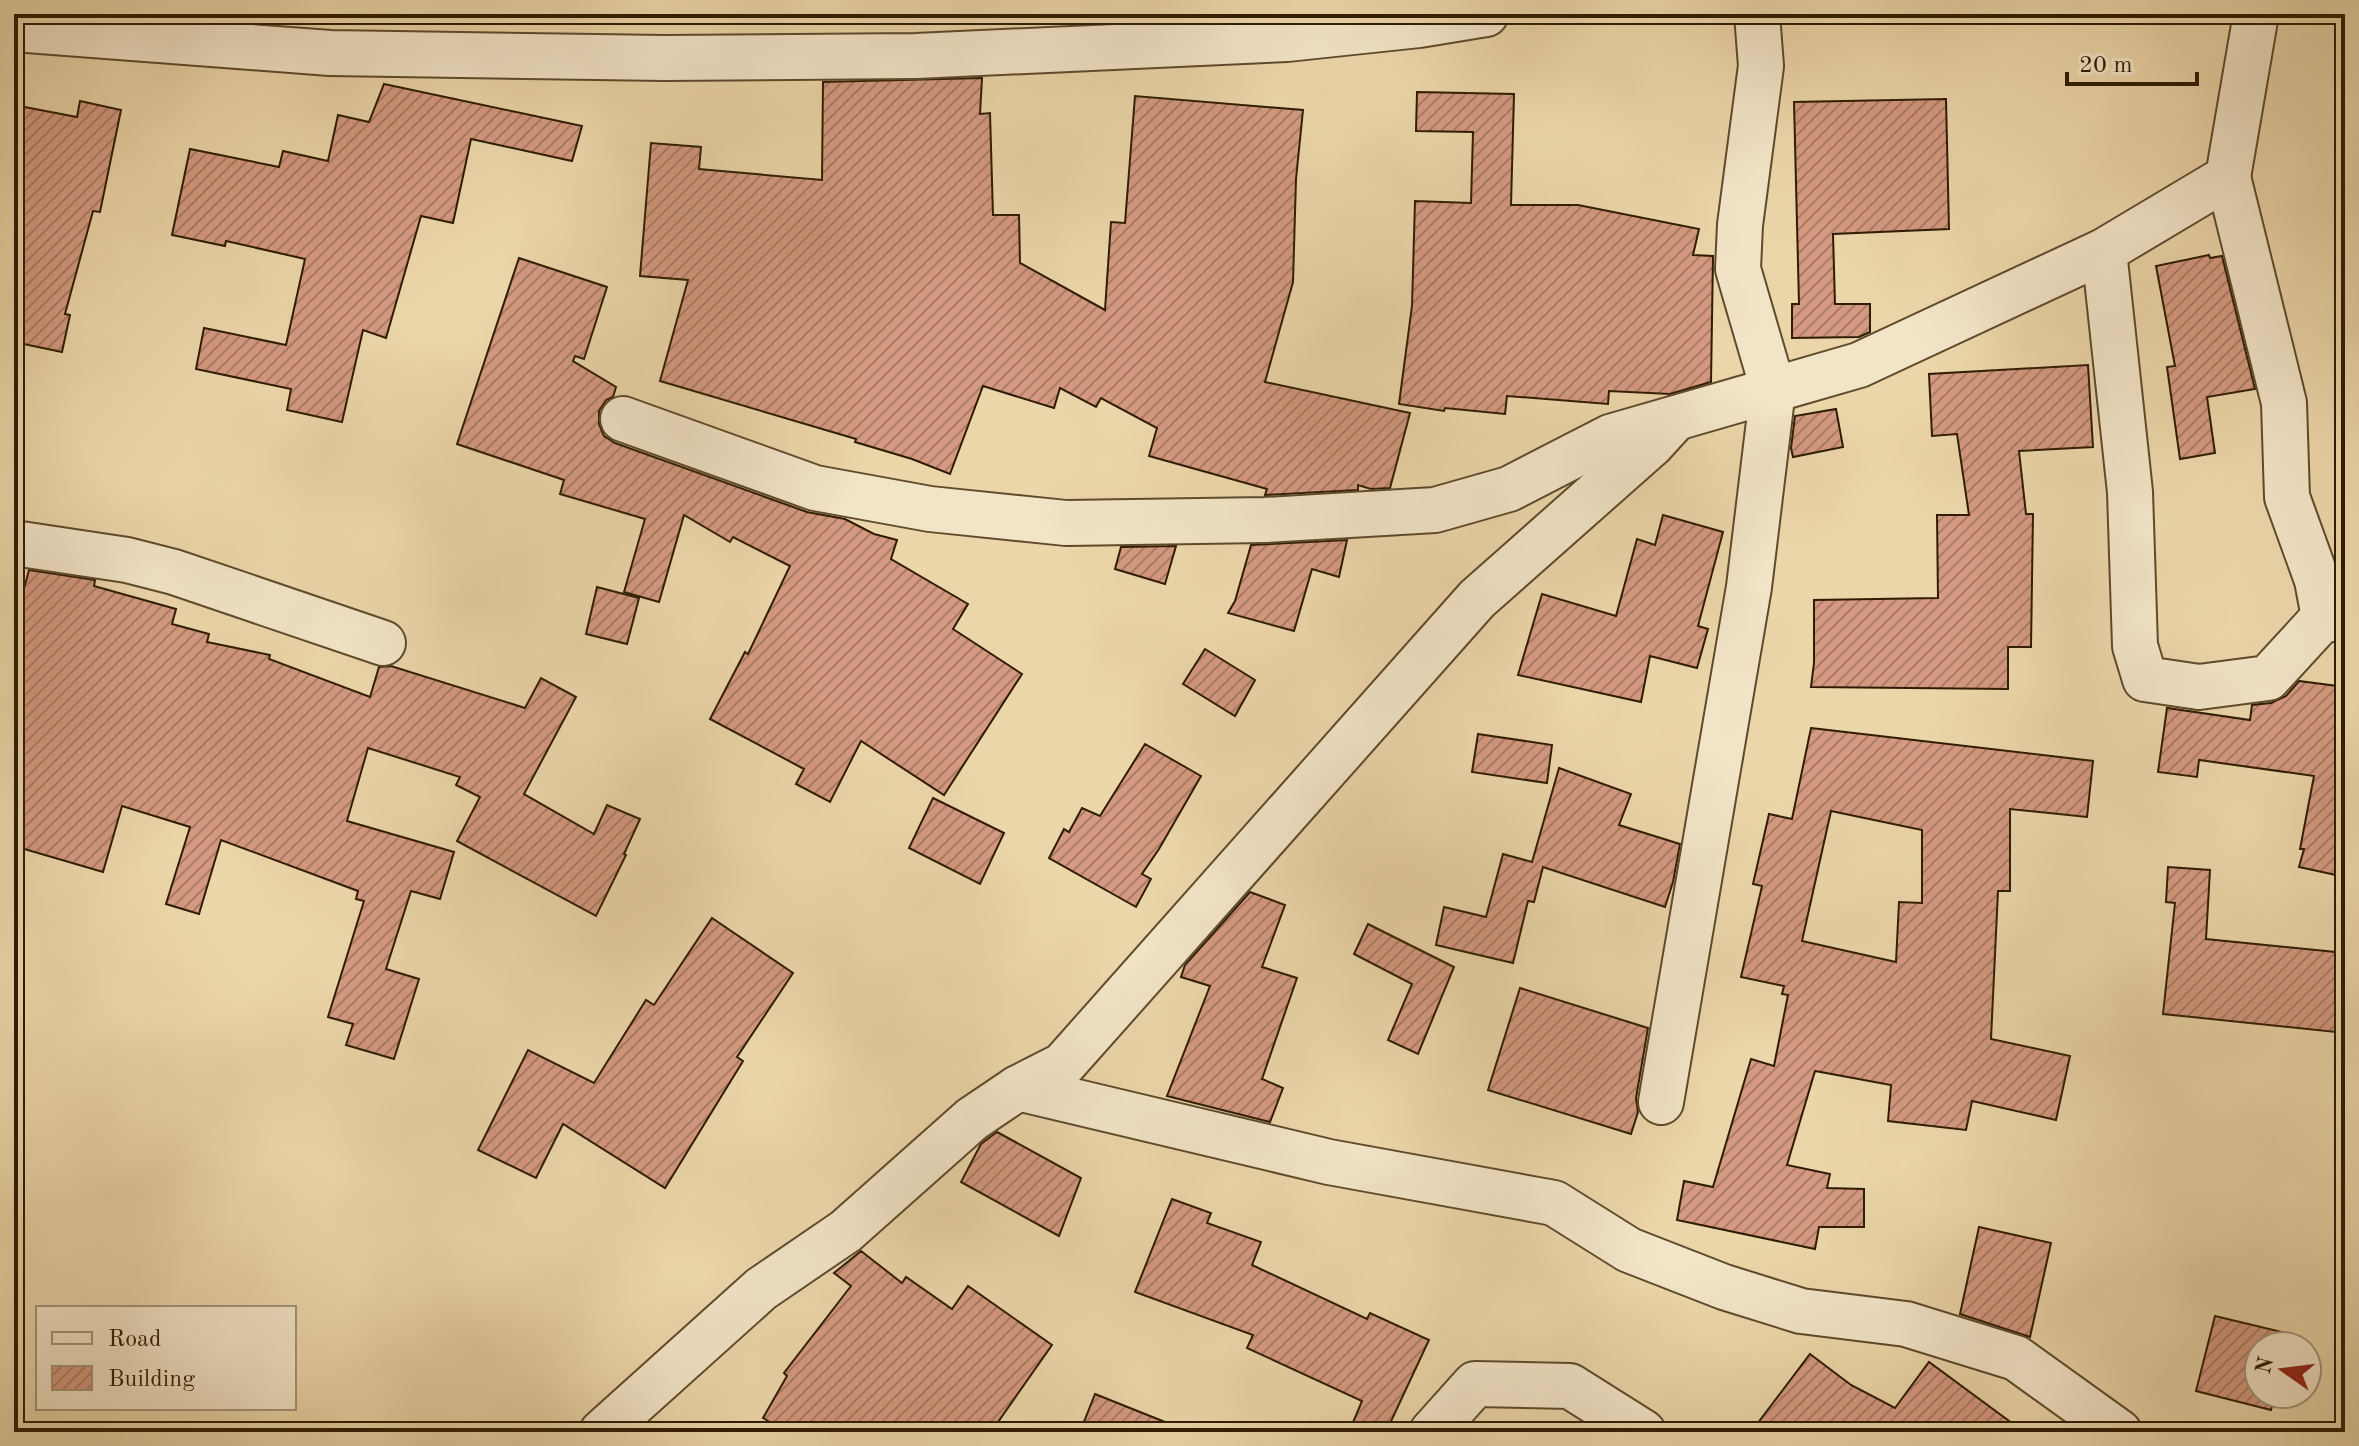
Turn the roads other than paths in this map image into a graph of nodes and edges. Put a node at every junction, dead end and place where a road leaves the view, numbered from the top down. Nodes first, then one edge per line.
1 (1486, 14) edge
2 (2256, 14) edge
3 (1750, 21) edge
4 (14, 29) edge
5 (2228, 177) junction
6 (2104, 251) junction
7 (1773, 389) junction
8 (623, 419) dead end
9 (1673, 421) junction
10 (14, 543) edge
11 (2335, 619) edge
12 (383, 643) dead end
13 (1018, 1088) junction
14 (1661, 1102) dead end
15 (602, 1432) edge
16 (1432, 1432) edge
17 (1643, 1432) edge
18 (2119, 1432) edge

1 - 4 street
2 - 5 street
3 - 7 street
5 - 6 street
5 - 11 street
6 - 7 street
6 - 11 street
7 - 9 street
7 - 14 street
8 - 9 street
9 - 13 street
10 - 12 street
13 - 15 street
13 - 18 street
16 - 17 street

